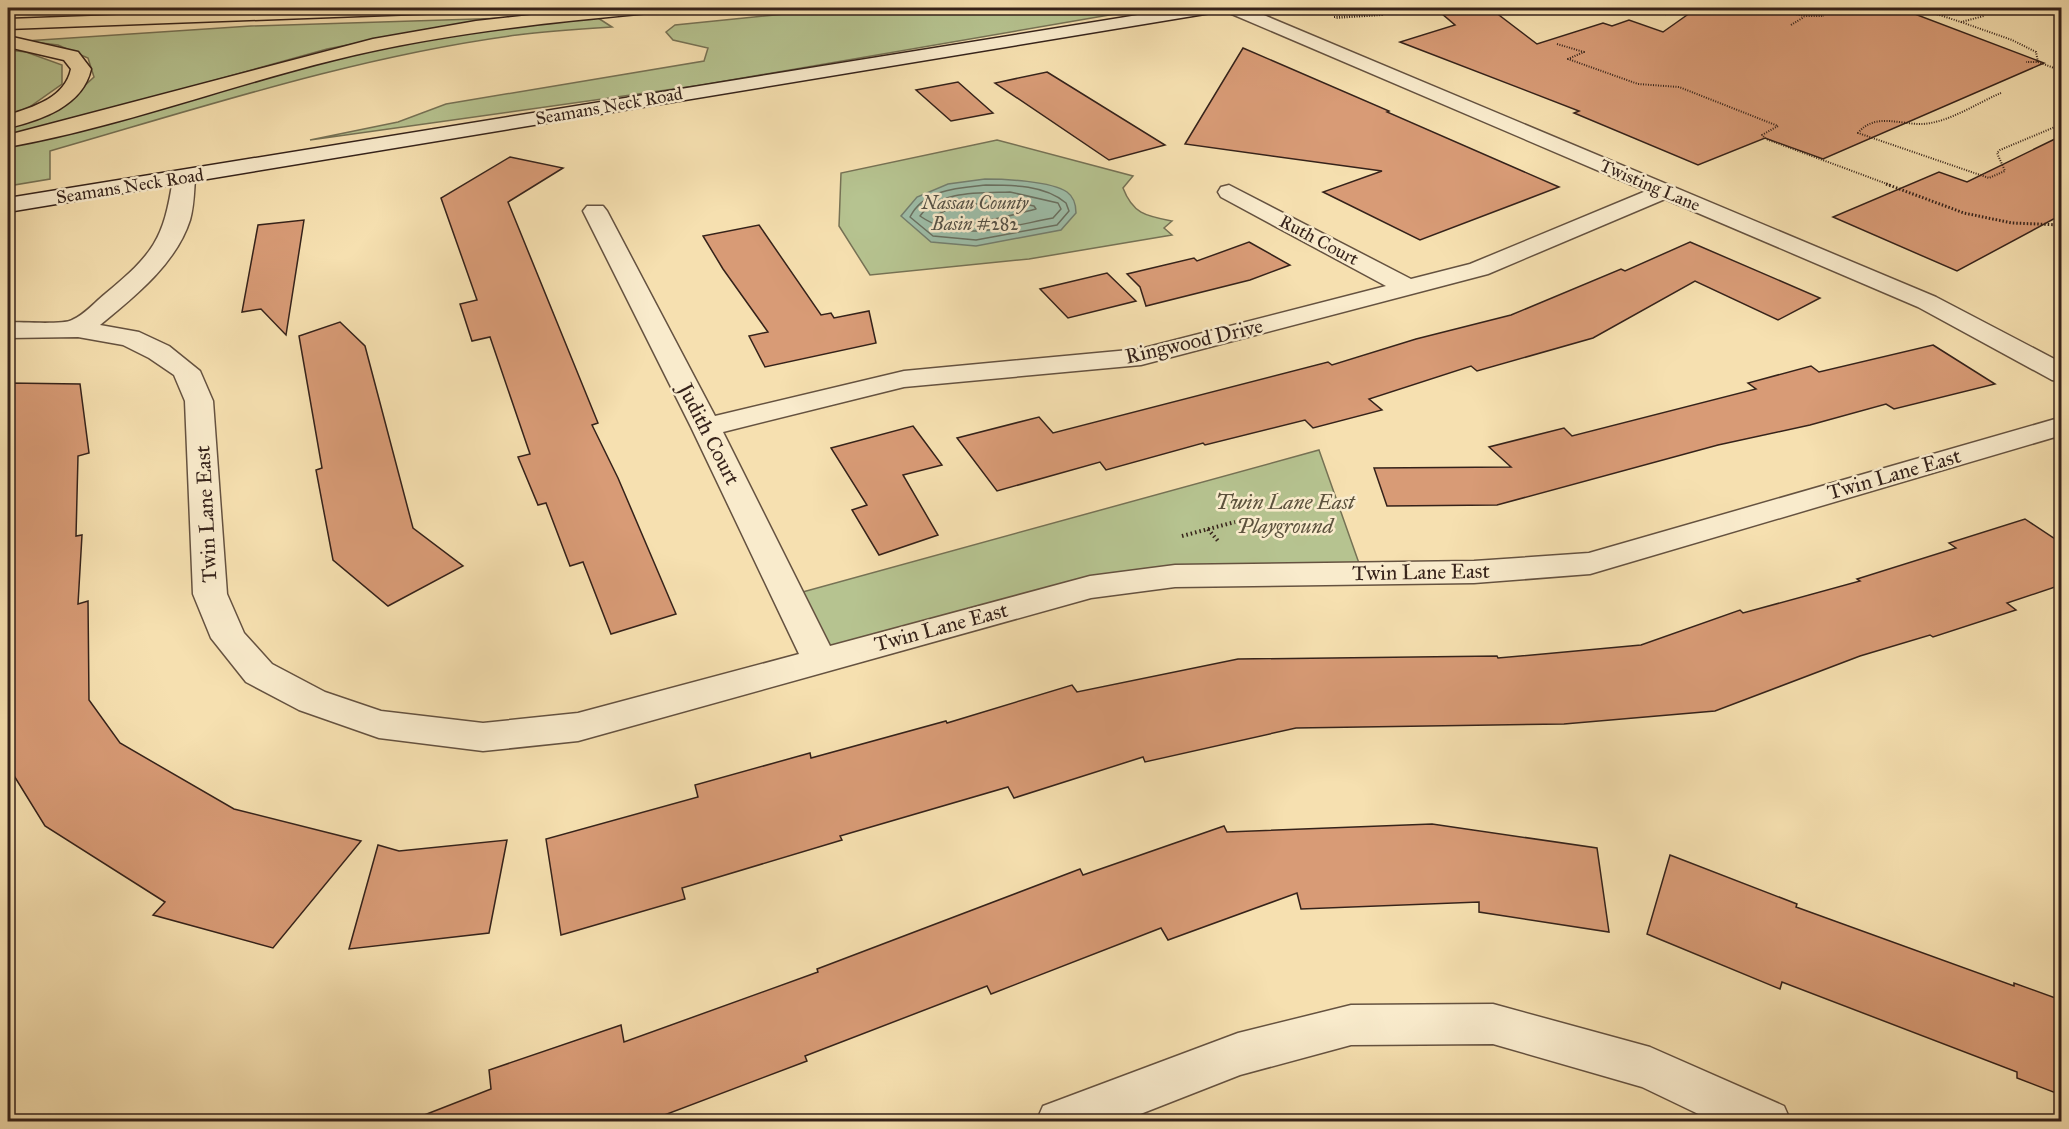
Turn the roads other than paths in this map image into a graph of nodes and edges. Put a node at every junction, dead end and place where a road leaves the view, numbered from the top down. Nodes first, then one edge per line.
1 (441, 8) edge
2 (649, 8) edge
3 (1211, 8) edge
4 (1233, 8) edge
5 (8, 24) edge
6 (8, 42) edge
7 (8, 122) edge
8 (8, 141) edge
9 (184, 178) junction
10 (1666, 191) junction
11 (1229, 192) dead end
12 (8, 205) edge
13 (595, 211) dead end
14 (1409, 288) junction
15 (78, 329) junction
16 (8, 330) edge
17 (2061, 374) edge
18 (2061, 426) edge
19 (706, 427) junction
20 (819, 659) junction
21 (1060, 1122) edge
22 (1767, 1122) edge

1 - 5 highway
2 - 8 highway
3 - 9 street, Seamans Neck Road
4 - 10 street, Twisting Lane
6 - 7 highway
9 - 12 street, Seamans Neck Road
9 - 15 street
10 - 14 street, Ringwood Drive
10 - 17 street, Twisting Lane
11 - 14 street, Ruth Court
13 - 19 street, Judith Court
14 - 19 street, Ringwood Drive
15 - 16 street, Twin Lane East
15 - 20 street, Twin Lane East
18 - 20 street, Twin Lane East
19 - 20 street, Judith Court
21 - 22 street

